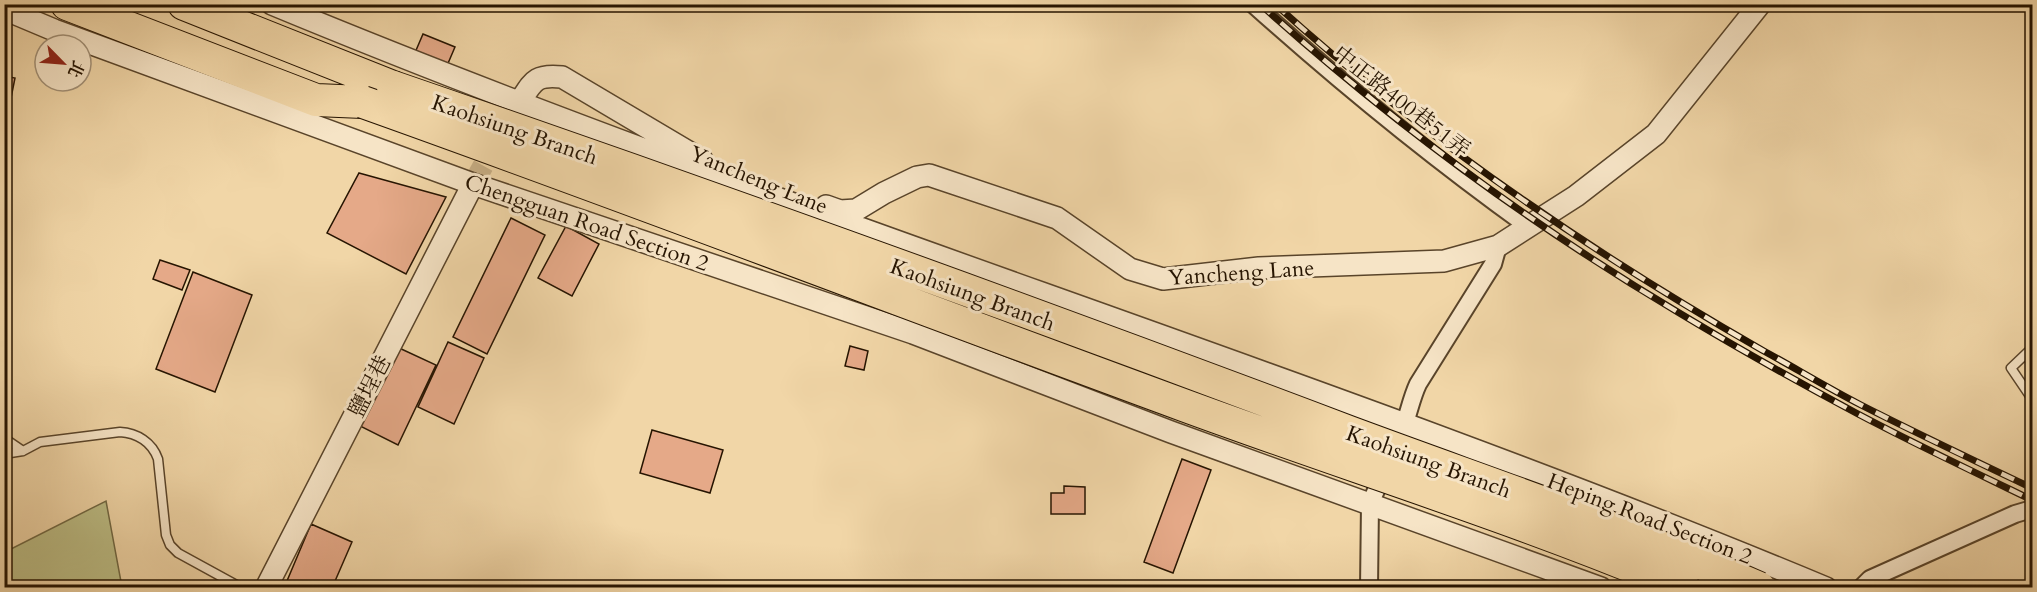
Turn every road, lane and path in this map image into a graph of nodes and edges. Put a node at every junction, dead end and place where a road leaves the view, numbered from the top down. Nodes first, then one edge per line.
1 (67, 4) edge
2 (117, 4) edge
3 (184, 4) edge
4 (224, 4) edge
5 (272, 4) edge
6 (1253, 4) edge
7 (1760, 4) edge
8 (4, 9) edge
9 (393, 87) junction
10 (363, 102) junction
11 (519, 103) junction
12 (473, 184) junction
13 (1529, 226) junction
14 (1498, 246) junction
15 (2032, 348) edge
16 (2032, 399) edge
17 (1405, 424) junction
18 (4, 438) edge
19 (23, 451) junction
20 (4, 454) edge
21 (1370, 504) junction
22 (2032, 509) edge
23 (242, 588) edge
24 (266, 588) edge
25 (1370, 588) edge
26 (1601, 588) edge
27 (1684, 588) edge
28 (1759, 588) edge
29 (1826, 588) edge
30 (1861, 588) edge

1 - 10 highway
2 - 10 highway, Kaohsiung Branch
3 - 9 highway, Kaohsiung Branch
4 - 9 highway
5 - 11 street
6 - 13 street, 中正路400巷51弄
7 - 13 street, Yancheng Lane
8 - 12 street, Chengguan Road Section 2
9 - 28 highway, Kaohsiung Branch, bridge
10 - 27 highway, Kaohsiung Branch, bridge
11 - 14 street, Yancheng Lane
11 - 17 street, Heping Road Section 2
12 - 21 street, Chengguan Road Section 2
12 - 24 street, 鹽埕巷
13 - 14 street, Yancheng Lane
14 - 17 street
15 - 16 lane
17 - 21 street
17 - 29 street, Heping Road Section 2
18 - 19 lane
19 - 20 lane
19 - 23 lane
21 - 25 street
21 - 26 street
22 - 30 street

